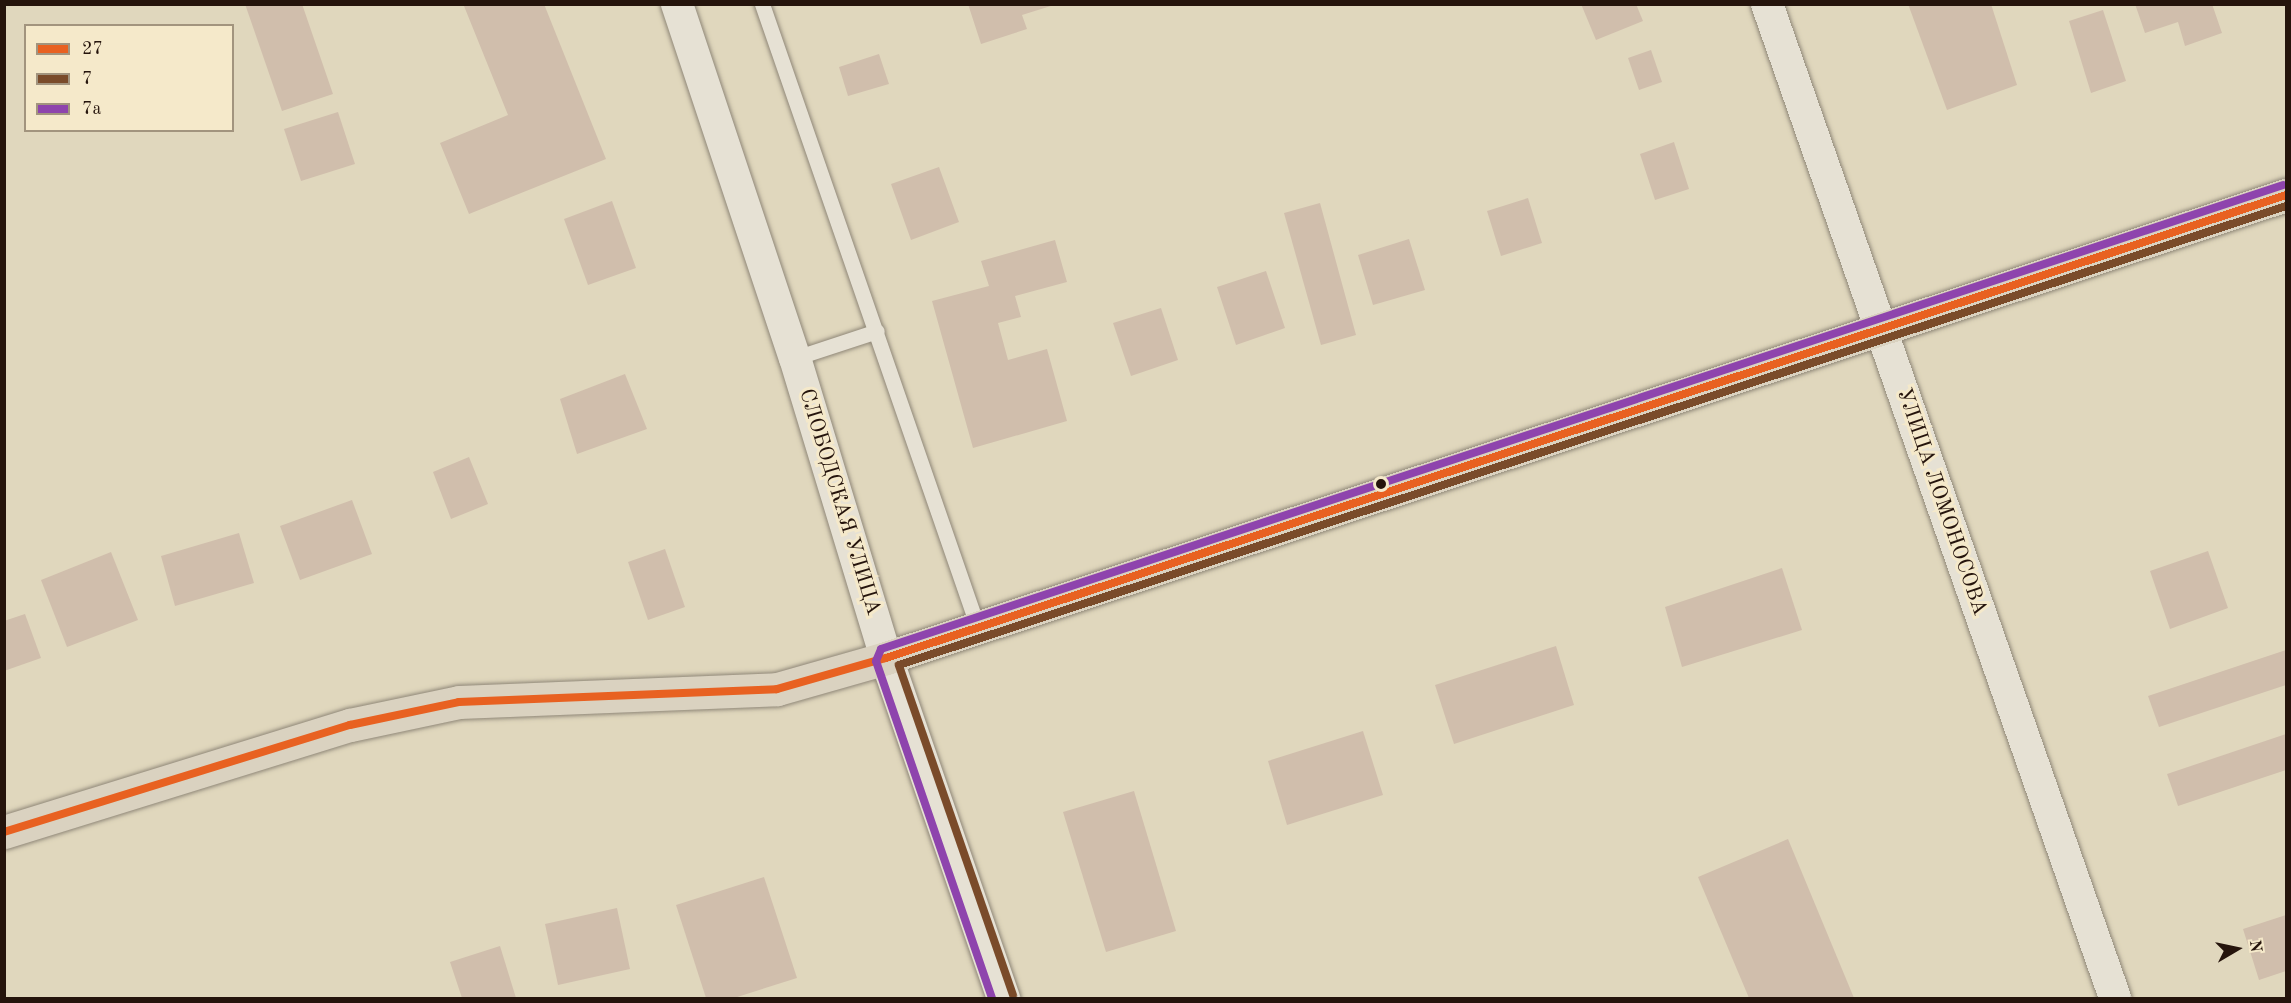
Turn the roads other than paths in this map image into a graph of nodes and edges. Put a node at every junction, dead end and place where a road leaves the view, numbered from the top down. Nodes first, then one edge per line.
1 (677, 4) edge
2 (762, 4) edge
3 (1767, 4) edge
4 (2286, 195) edge
5 (1880, 328) junction
6 (877, 332) junction
7 (795, 358) junction
8 (977, 626) junction
9 (886, 658) junction
10 (4, 832) edge
11 (1003, 999) edge
12 (2115, 999) edge

1 - 7 street, СЛОБОДСКАЯ УЛИЦА
2 - 6 lane
3 - 5 street, УЛИЦА ЛОМОНОСОВА
4 - 5 main road
5 - 8 main road
5 - 12 street, УЛИЦА ЛОМОНОСОВА
6 - 7 lane
6 - 8 lane
7 - 9 street, СЛОБОДСКАЯ УЛИЦА
8 - 9 main road
9 - 10 main road
9 - 11 street, СЛОБОДСКАЯ УЛИЦА

